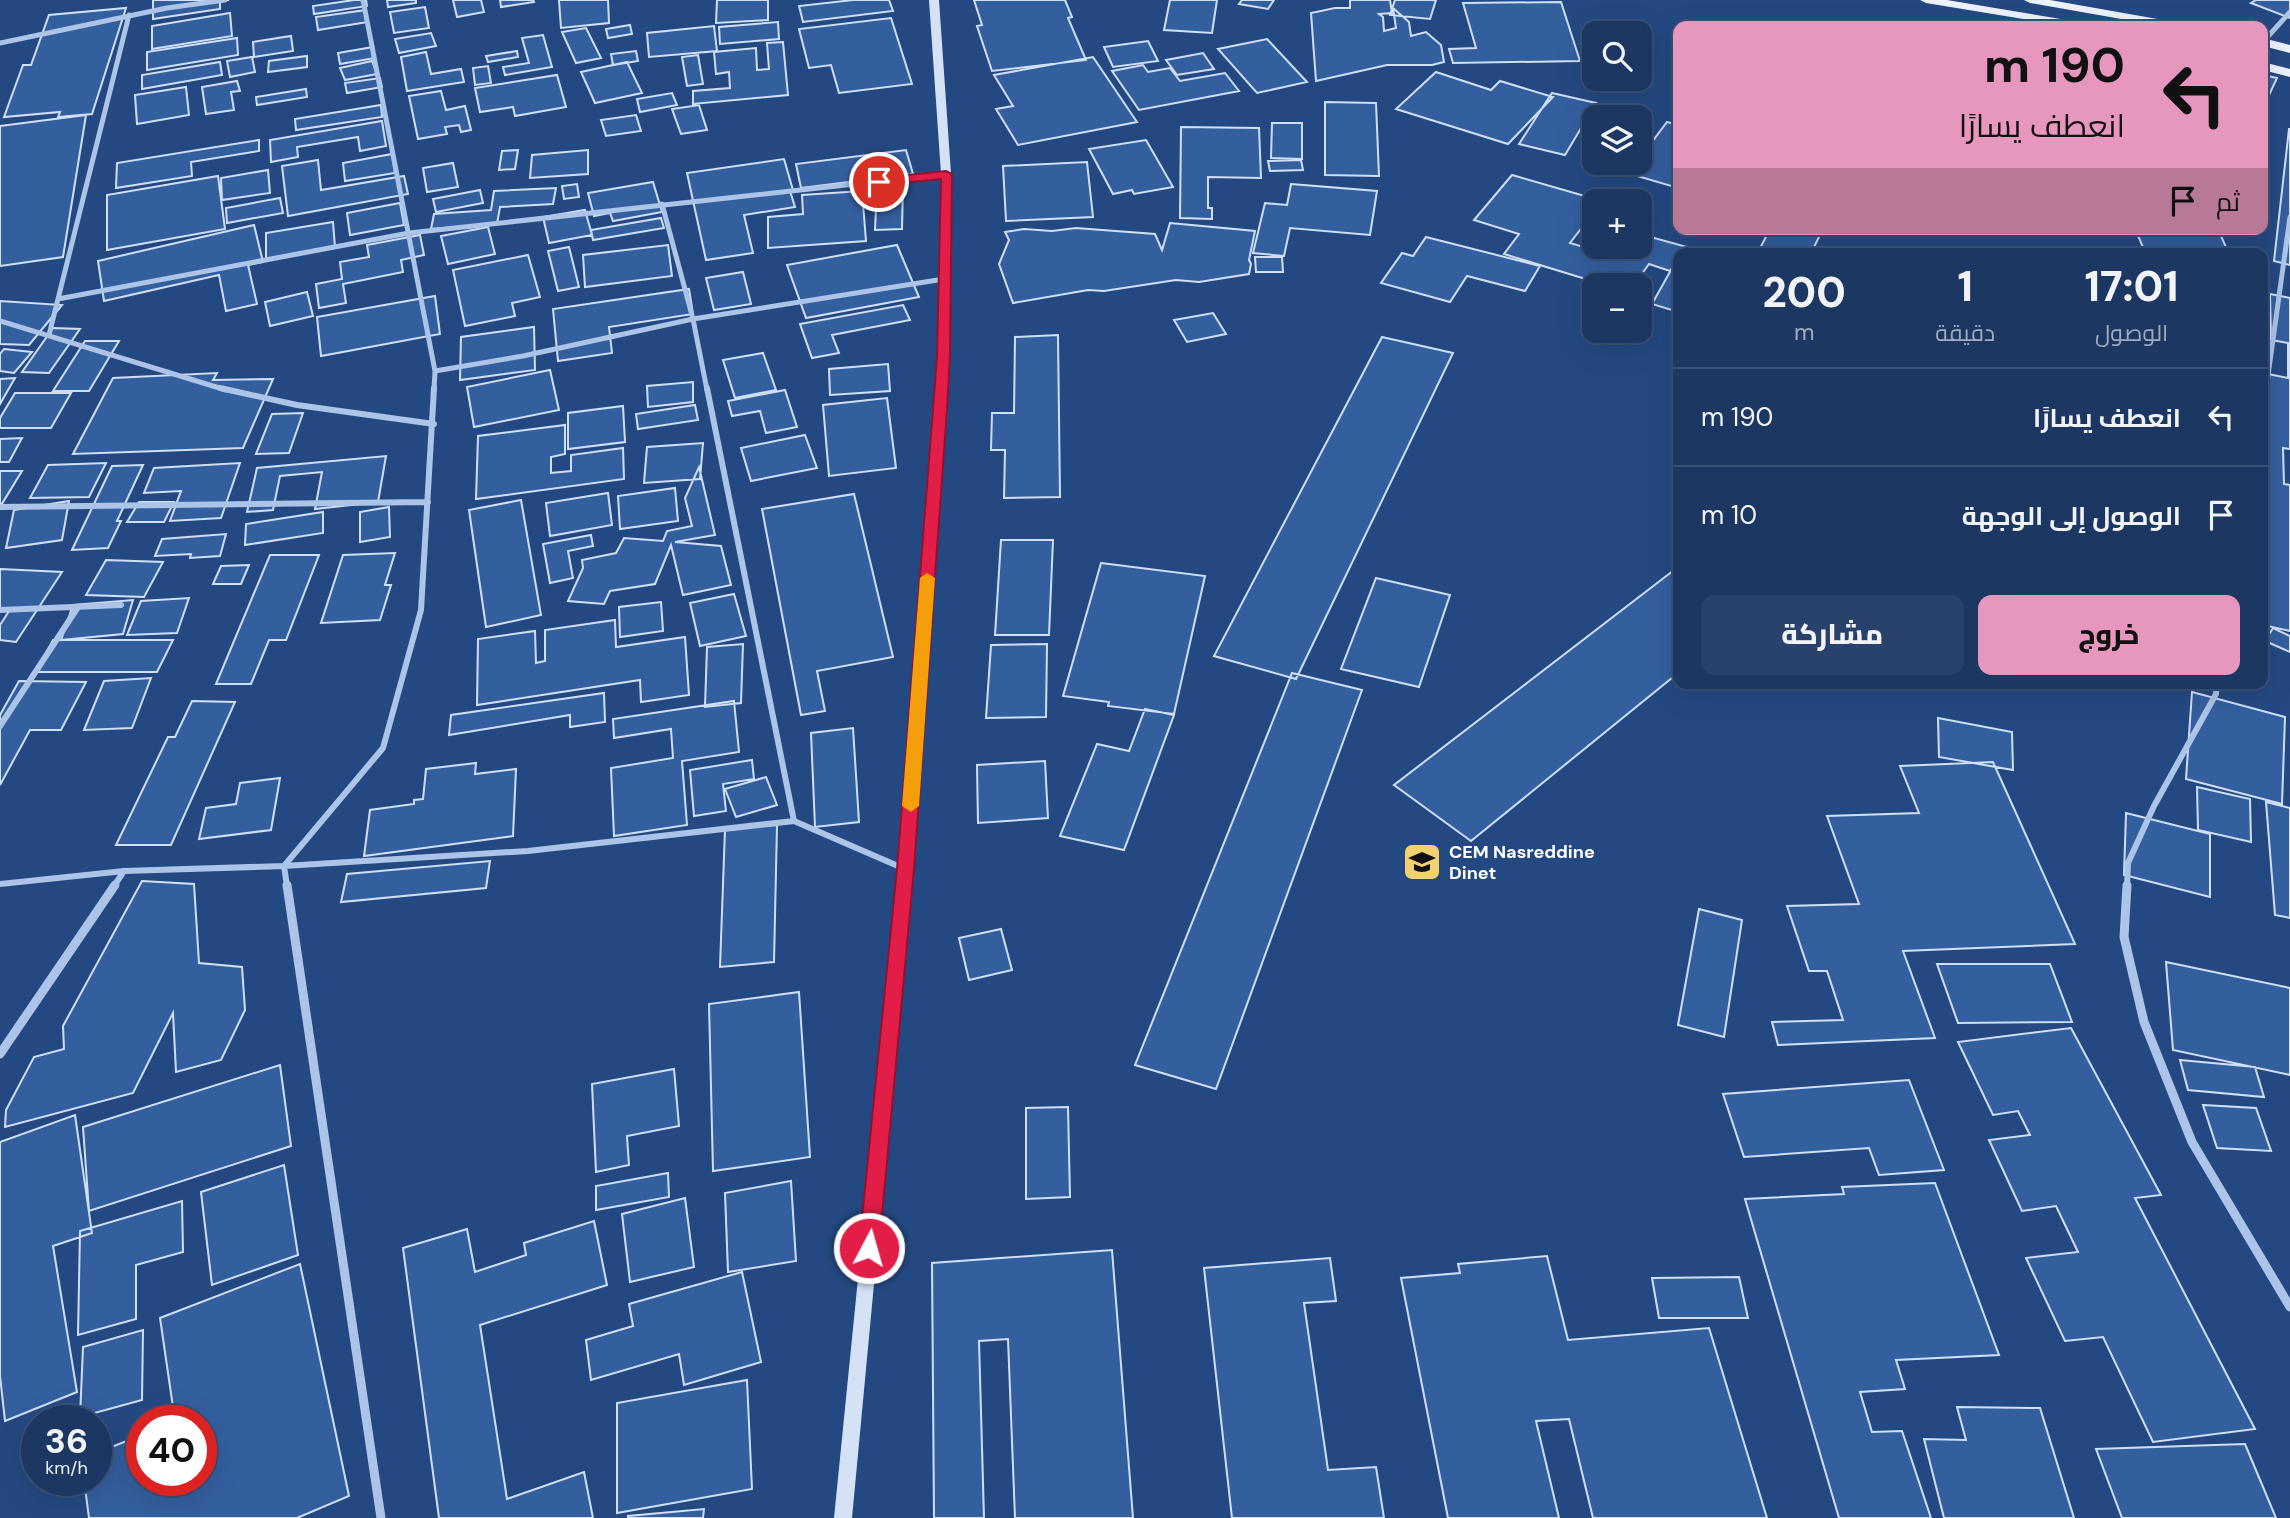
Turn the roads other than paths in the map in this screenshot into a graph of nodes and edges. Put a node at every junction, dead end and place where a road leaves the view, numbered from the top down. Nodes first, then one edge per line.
1 (172, 0) edge
2 (225, 0) edge
3 (363, 0) edge
4 (934, 0) edge
5 (1926, 0) edge
6 (2030, 0) edge
7 (167, 8) junction
8 (2290, 12) edge
9 (129, 15) junction
10 (2054, 21) edge
11 (2151, 21) edge
12 (2268, 36) edge
13 (0, 43) edge
14 (2268, 43) edge
15 (2290, 50) edge
16 (2268, 67) edge
17 (2290, 73) edge
18 (946, 174) junction
19 (662, 204) junction
20 (2290, 217) edge
21 (409, 233) junction
22 (944, 279) junction
23 (58, 299) junction
24 (693, 319) junction
25 (0, 321) edge
26 (49, 335) junction
27 (435, 371) junction
28 (2268, 373) edge
29 (434, 424) junction
30 (428, 502) junction
31 (0, 507) edge
32 (121, 606) dead end
33 (78, 607) junction
34 (0, 610) edge
35 (2216, 689) edge
36 (0, 726) edge
37 (794, 821) junction
38 (284, 866) junction
39 (906, 869) junction
40 (124, 871) junction
41 (0, 884) edge
42 (0, 1054) edge
43 (2290, 1307) edge
44 (381, 1518) edge
45 (843, 1518) edge

1 - 7 street
2 - 7 street
3 - 21 street
4 - 18 street
5 - 10 main road
6 - 11 main road
7 - 9 street
8 - 12 street
9 - 13 street
9 - 23 street
14 - 15 main road
16 - 17 main road
18 - 19 street
18 - 22 street
19 - 21 street
19 - 24 street
20 - 28 street
21 - 23 street
21 - 27 street
22 - 24 street
22 - 39 street
23 - 26 street
24 - 27 street
24 - 37 street
25 - 26 street
26 - 29 street
27 - 29 street
29 - 30 street
30 - 31 street
30 - 38 street
32 - 33 street
33 - 34 street
33 - 36 street
35 - 43 street
37 - 38 street
37 - 39 street
38 - 40 street
38 - 44 street
39 - 45 street
40 - 41 street
40 - 42 street

